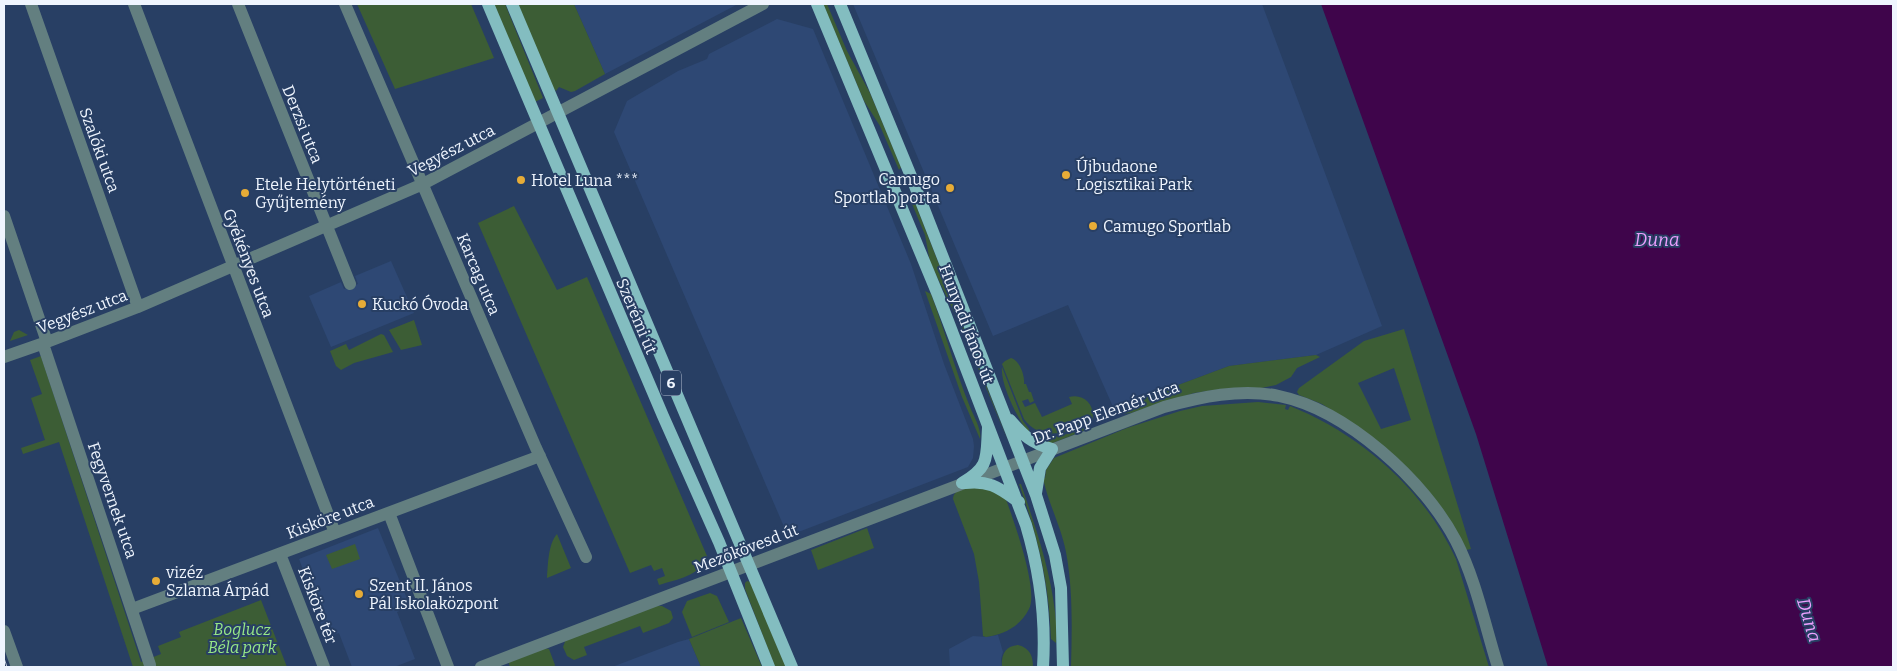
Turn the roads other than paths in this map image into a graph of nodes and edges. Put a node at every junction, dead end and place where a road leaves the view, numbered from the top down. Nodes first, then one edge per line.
1 (31, 4) edge
2 (134, 4) edge
3 (238, 4) edge
4 (345, 4) edge
5 (488, 4) edge
6 (512, 4) edge
7 (763, 4) edge
8 (817, 4) edge
9 (840, 4) edge
10 (557, 113) junction
11 (538, 124) junction
12 (913, 181) junction
13 (423, 184) junction
14 (895, 188) junction
15 (4, 216) edge
16 (326, 226) junction
17 (233, 266) junction
18 (350, 284) dead end
19 (138, 307) junction
20 (45, 343) junction
21 (4, 357) edge
22 (1005, 416) junction
23 (988, 423) junction
24 (1052, 449) junction
25 (540, 456) junction
26 (1023, 460) junction
27 (1005, 467) junction
28 (962, 483) junction
29 (1036, 495) junction
30 (1018, 502) junction
31 (389, 513) junction
32 (335, 533) junction
33 (280, 554) junction
34 (586, 557) dead end
35 (748, 565) junction
36 (730, 572) junction
37 (132, 609) junction
38 (4, 631) edge
39 (17, 667) edge
40 (150, 667) edge
41 (324, 667) edge
42 (448, 667) edge
43 (481, 667) edge
44 (769, 667) edge
45 (792, 667) edge
46 (1043, 667) edge
47 (1062, 667) edge
48 (1498, 667) edge

1 - 19 street, Szalóki utca
2 - 17 street, Gyékényes utca
3 - 16 street, Derzsi utca
4 - 13 street, Karcag utca
5 - 11 main road, Szerémi út / 6
6 - 10 main road, Szerémi út / 6
7 - 10 street, Vegyész utca
8 - 14 main road, Hunyadi János út
9 - 12 main road, Hunyadi János út
10 - 11 street, Vegyész utca
10 - 35 main road, Szerémi út / 6
11 - 13 street, Vegyész utca
11 - 36 main road, Szerémi út / 6
12 - 14 main road
12 - 22 main road, Hunyadi János út
13 - 16 street, Vegyész utca
13 - 25 street, Karcag utca
14 - 23 main road, Hunyadi János út
15 - 20 street, Fegyvernek utca
16 - 17 street, Vegyész utca
16 - 18 street, Derzsi utca
17 - 19 street, Vegyész utca
17 - 32 street, Gyékényes utca
19 - 20 street, Vegyész utca
20 - 21 street, Vegyész utca
20 - 37 street, Fegyvernek utca
22 - 24 main road
22 - 26 main road, Hunyadi János út
23 - 27 main road, Hunyadi János út
23 - 28 main road
24 - 26 street, Dr. Papp Elemér utca
24 - 29 main road
24 - 48 street, Dr. Papp Elemér utca
25 - 31 street, Kisköre utca
25 - 34 street, Karcag utca
26 - 27 street, Mezőkövesd út
26 - 29 main road, Hunyadi János út
27 - 28 street, Mezőkövesd út
27 - 30 main road, Hunyadi János út
28 - 30 main road
28 - 35 street, Mezőkövesd út
29 - 47 main road, Hunyadi János út
30 - 46 main road, Hunyadi János út
31 - 32 street, Kisköre utca
31 - 42 street
32 - 33 street, Kisköre utca
33 - 37 street, Kisköre utca
33 - 41 street, Kisköre tér
35 - 36 street, Mezőkövesd út
35 - 45 main road, Szerémi út / 6
36 - 43 street, Mezőkövesd út
36 - 44 main road, Szerémi út / 6
37 - 40 street, Fegyvernek utca
38 - 39 street

